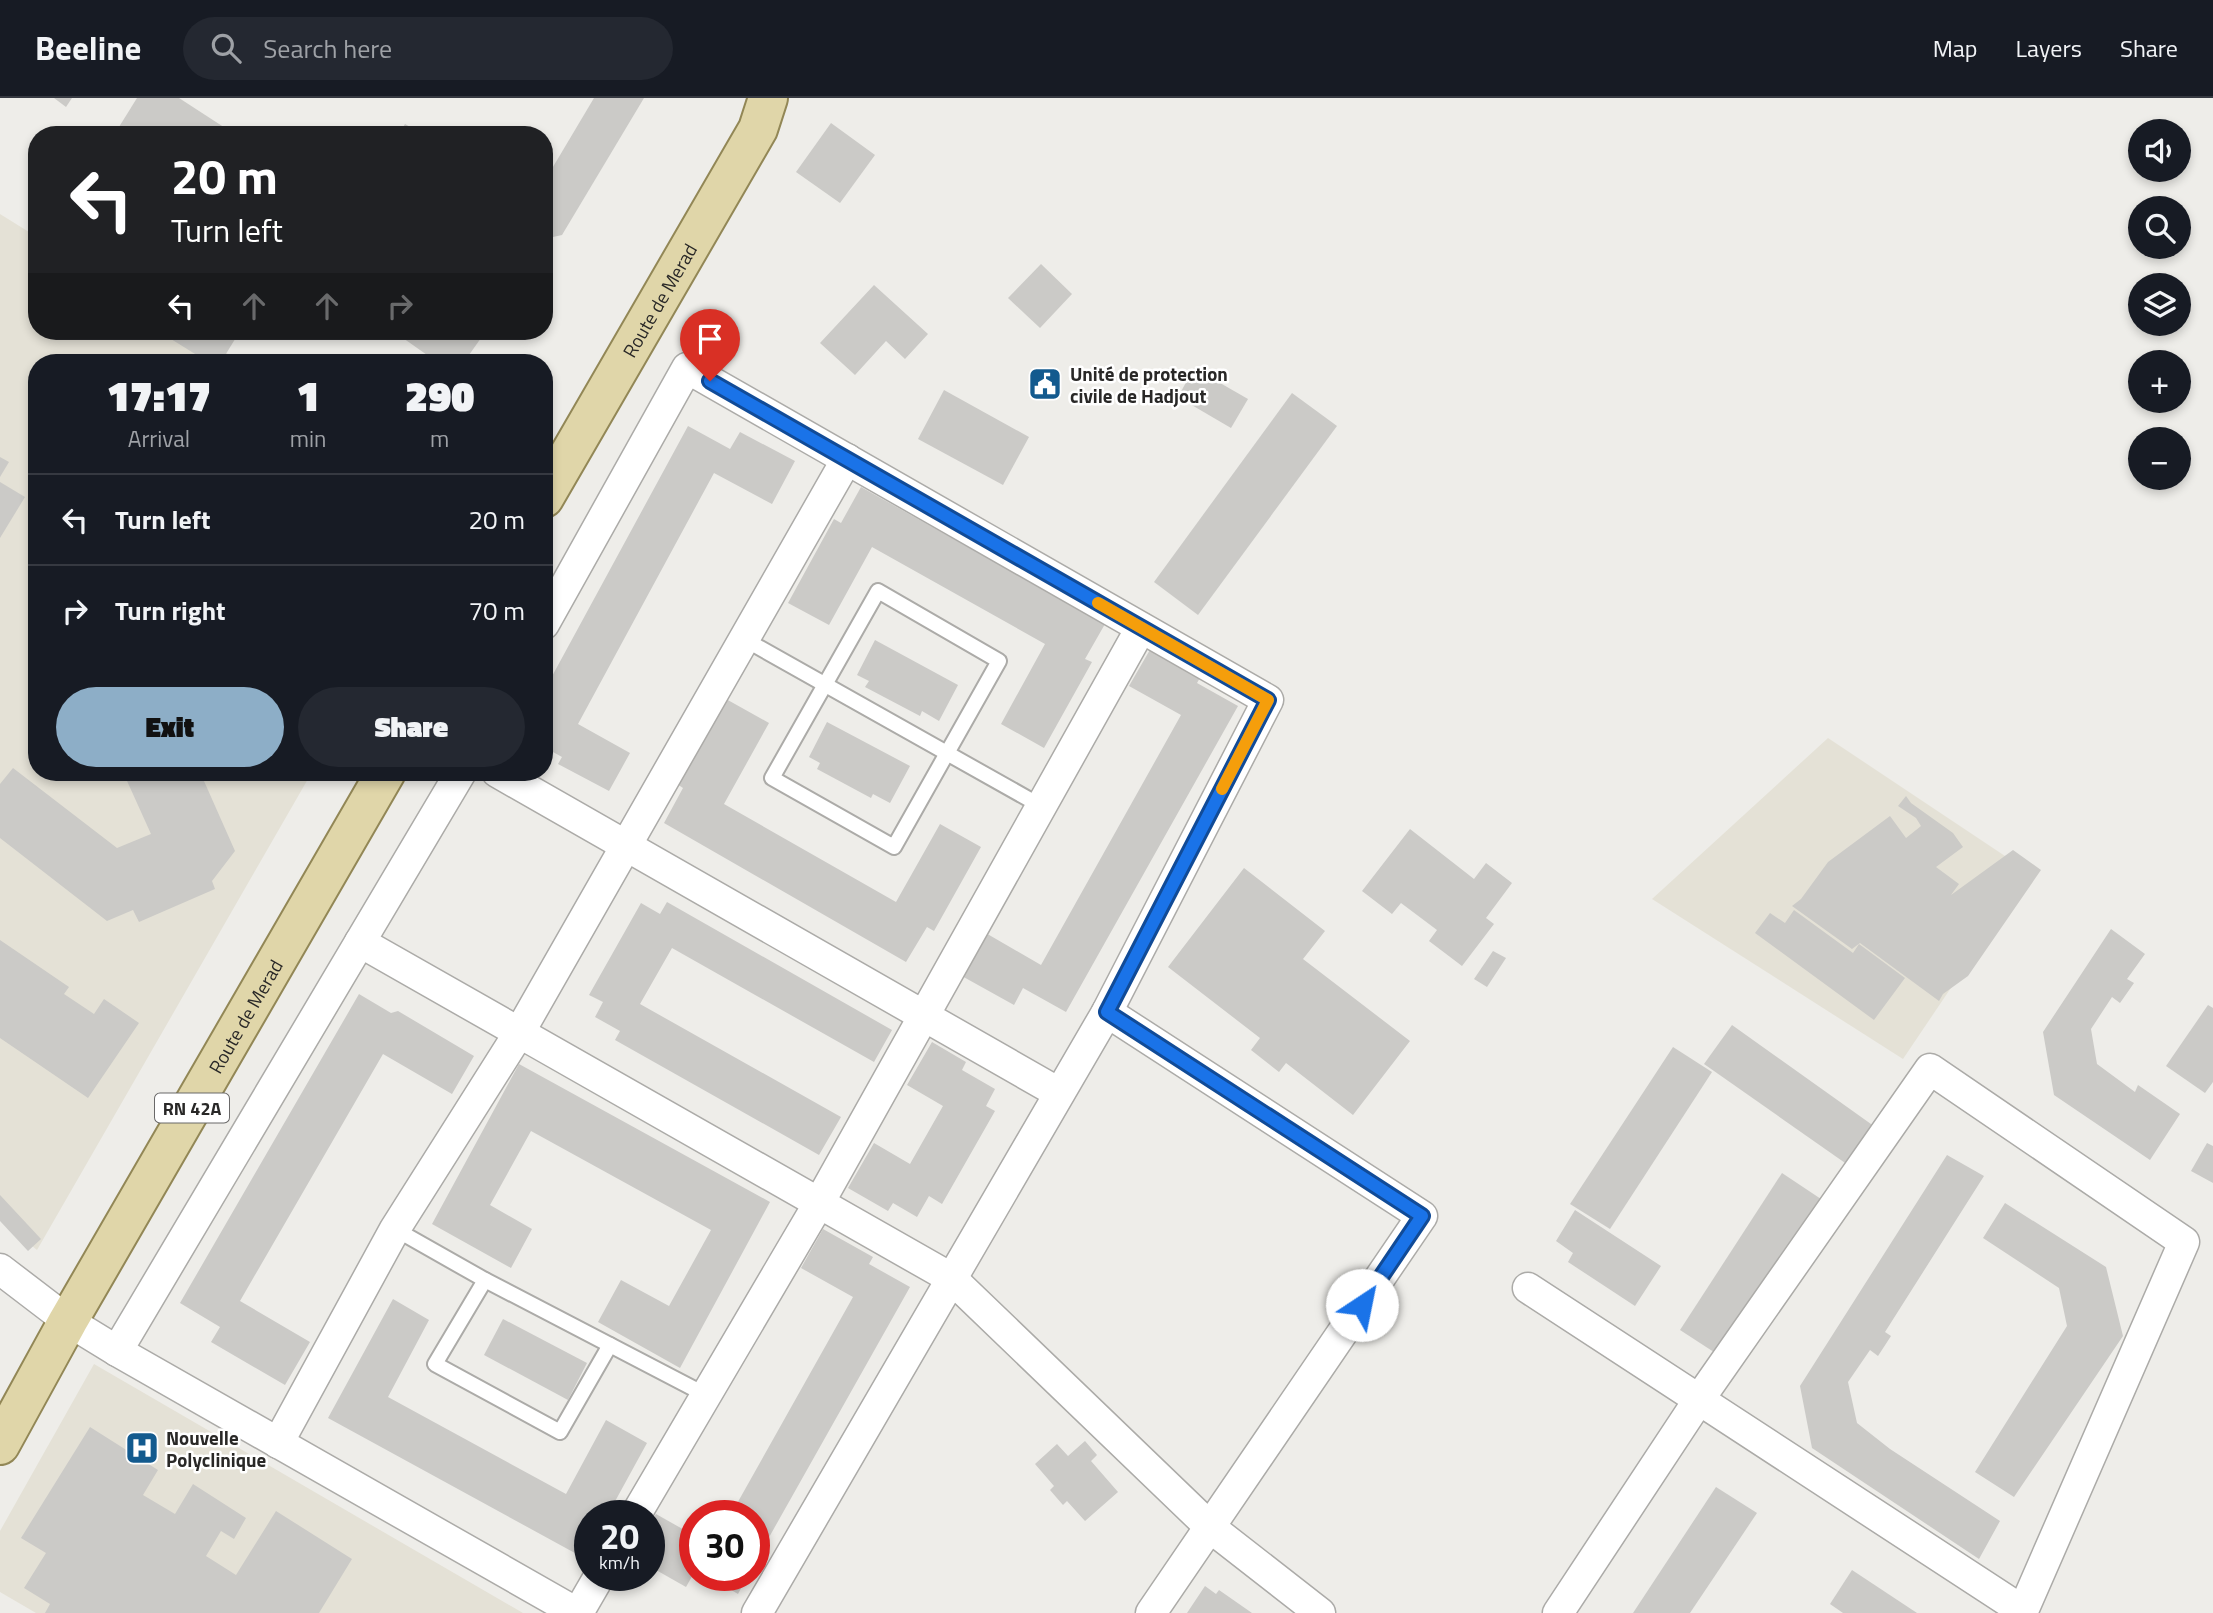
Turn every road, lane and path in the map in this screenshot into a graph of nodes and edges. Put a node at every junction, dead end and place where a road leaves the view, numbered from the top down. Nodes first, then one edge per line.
1 (768, 98) edge
2 (847, 459) junction
3 (553, 482) edge
4 (553, 608) edge
5 (1141, 628) junction
6 (744, 639) junction
7 (825, 685) junction
8 (946, 753) junction
9 (381, 781) edge
10 (456, 781) edge
11 (513, 781) edge
12 (1041, 806) junction
13 (626, 846) junction
14 (360, 942) junction
15 (1107, 1012) junction
16 (923, 1015) junction
17 (519, 1033) junction
18 (1059, 1093) junction
19 (819, 1203) junction
20 (395, 1229) junction
21 (0, 1269) edge
22 (951, 1278) junction
23 (485, 1280) junction
24 (1528, 1287) dead end
25 (68, 1321) junction
26 (610, 1345) junction
27 (117, 1351) junction
28 (706, 1395) junction
29 (1700, 1398) junction
30 (278, 1443) junction
31 (0, 1445) edge
32 (644, 1500) edge
33 (1211, 1528) junction
34 (590, 1591) edge
35 (2022, 1612) edge
36 (577, 1613) edge
37 (757, 1613) edge
38 (1151, 1613) edge
39 (1320, 1613) edge
40 (1558, 1613) edge

1 - 3 main road, Route de Merad
2 - 4 street
2 - 5 street
2 - 6 street
5 - 12 street
5 - 15 street
6 - 7 lane
6 - 13 street
7 - 8 lane
7 - 8 lane
7 - 8 lane
8 - 12 lane
9 - 25 main road, Route de Merad / RN 42A
10 - 14 street
11 - 13 street
12 - 16 street
13 - 16 street
13 - 17 street
14 - 17 street
14 - 27 street
15 - 18 street
15 - 33 street
16 - 18 street
16 - 19 street
17 - 19 street
17 - 20 street
18 - 22 street
19 - 22 street
19 - 28 street
20 - 23 lane
20 - 30 street
21 - 25 street
22 - 33 street
22 - 37 street
23 - 26 lane
23 - 26 lane
24 - 29 street
25 - 27 street
25 - 31 main road, Route de Merad / RN 42A
26 - 28 lane
27 - 30 street
28 - 32 street
29 - 35 street
29 - 35 street
29 - 40 street
30 - 36 street
33 - 38 street
33 - 39 street
34 - 36 street

